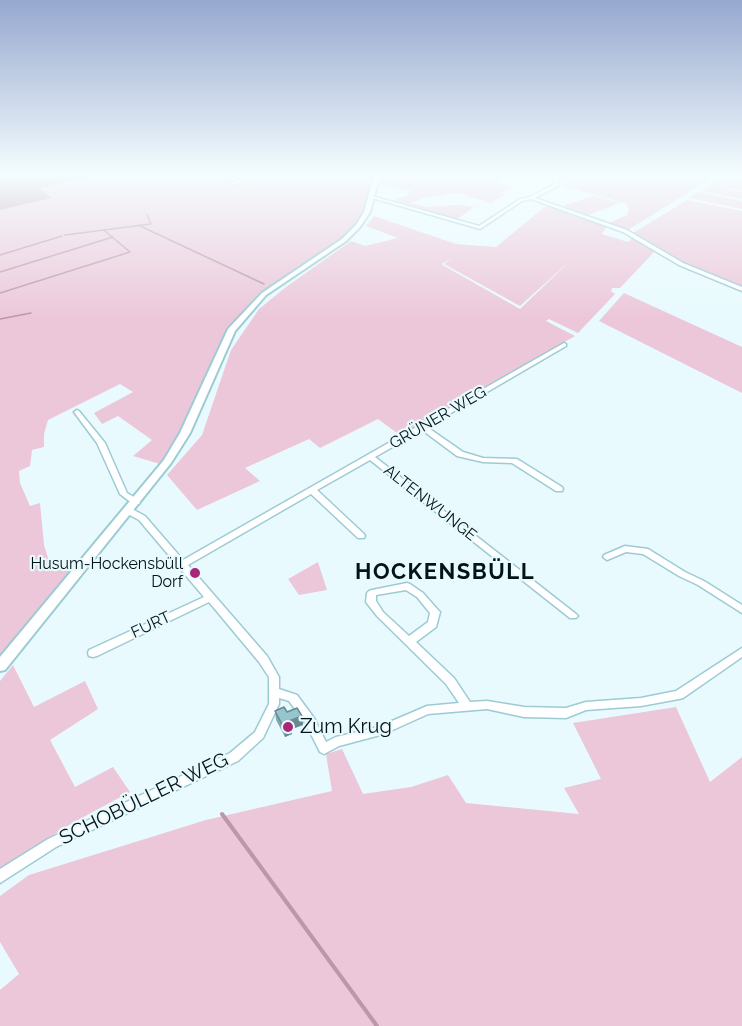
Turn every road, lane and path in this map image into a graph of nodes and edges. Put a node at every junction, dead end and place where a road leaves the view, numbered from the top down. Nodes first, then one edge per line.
1 (360, 222) edge
2 (458, 222) edge
3 (489, 222) edge
4 (597, 222) edge
5 (742, 290) edge
6 (564, 345) dead end
7 (77, 412) dead end
8 (423, 427) junction
9 (371, 457) junction
10 (559, 489) dead end
11 (313, 491) junction
12 (133, 506) junction
13 (361, 536) dead end
14 (606, 557) dead end
15 (181, 565) junction
16 (210, 598) junction
17 (742, 610) edge
18 (573, 616) dead end
19 (410, 641) junction
20 (742, 652) edge
21 (93, 653) dead end
22 (0, 666) edge
23 (275, 693) junction
24 (467, 706) junction
25 (0, 877) edge

1 - 12 main road
2 - 3 street
4 - 5 street
6 - 8 street, GRÜNER WEG
7 - 12 street
8 - 9 street, GRÜNER WEG
8 - 10 street
9 - 11 street, GRÜNER WEG
9 - 18 street, ALTENWUNGE
11 - 13 street
11 - 15 street, GRÜNER WEG
12 - 15 street
12 - 22 main road
14 - 17 street
15 - 16 street
16 - 21 street, FURT
16 - 23 street
19 - 19 street
19 - 24 street
20 - 24 street
23 - 24 street
23 - 25 street, SCHOBÜLLER WEG

